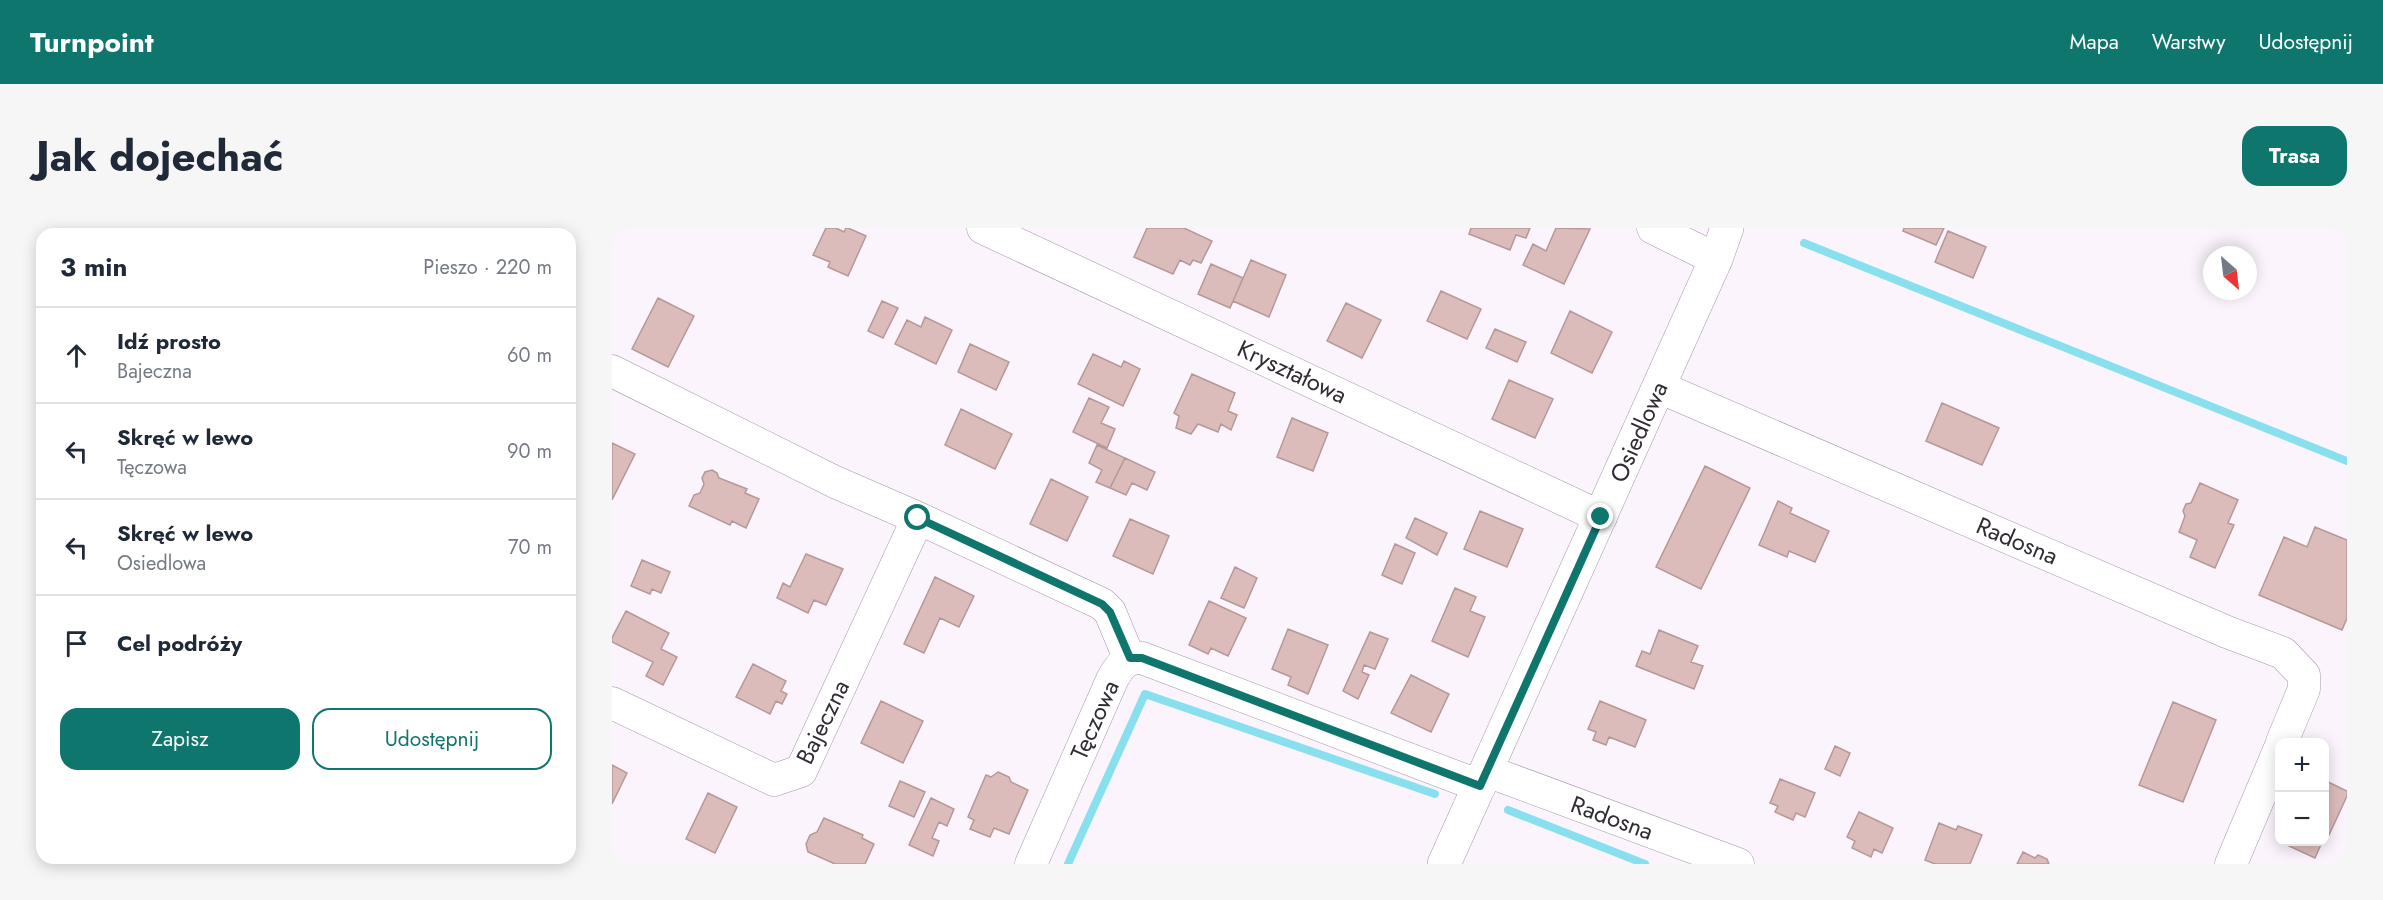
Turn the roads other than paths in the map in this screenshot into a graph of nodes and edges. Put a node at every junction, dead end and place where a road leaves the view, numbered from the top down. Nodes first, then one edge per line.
1 (982, 228) edge
2 (1653, 228) edge
3 (1727, 228) edge
4 (1716, 259) junction
5 (612, 371) edge
6 (1659, 387) junction
7 (1601, 517) junction
8 (918, 518) junction
9 (1130, 658) junction
10 (612, 702) edge
11 (2284, 738) edge
12 (2275, 760) edge
13 (1483, 779) junction
14 (1031, 864) edge
15 (1444, 864) edge
16 (1738, 864) edge
17 (2231, 864) edge

1 - 7 street, Kryształowa
2 - 4 street
3 - 4 street, Osiedlowa
4 - 6 street, Osiedlowa
5 - 8 street
6 - 7 street, Osiedlowa
6 - 11 street, Radosna
7 - 13 street, Osiedlowa
8 - 9 street
8 - 10 street, Bajeczna
9 - 13 street, Tęczowa
9 - 14 street, Tęczowa
12 - 17 street
13 - 15 street, Osiedlowa
13 - 16 street, Radosna

